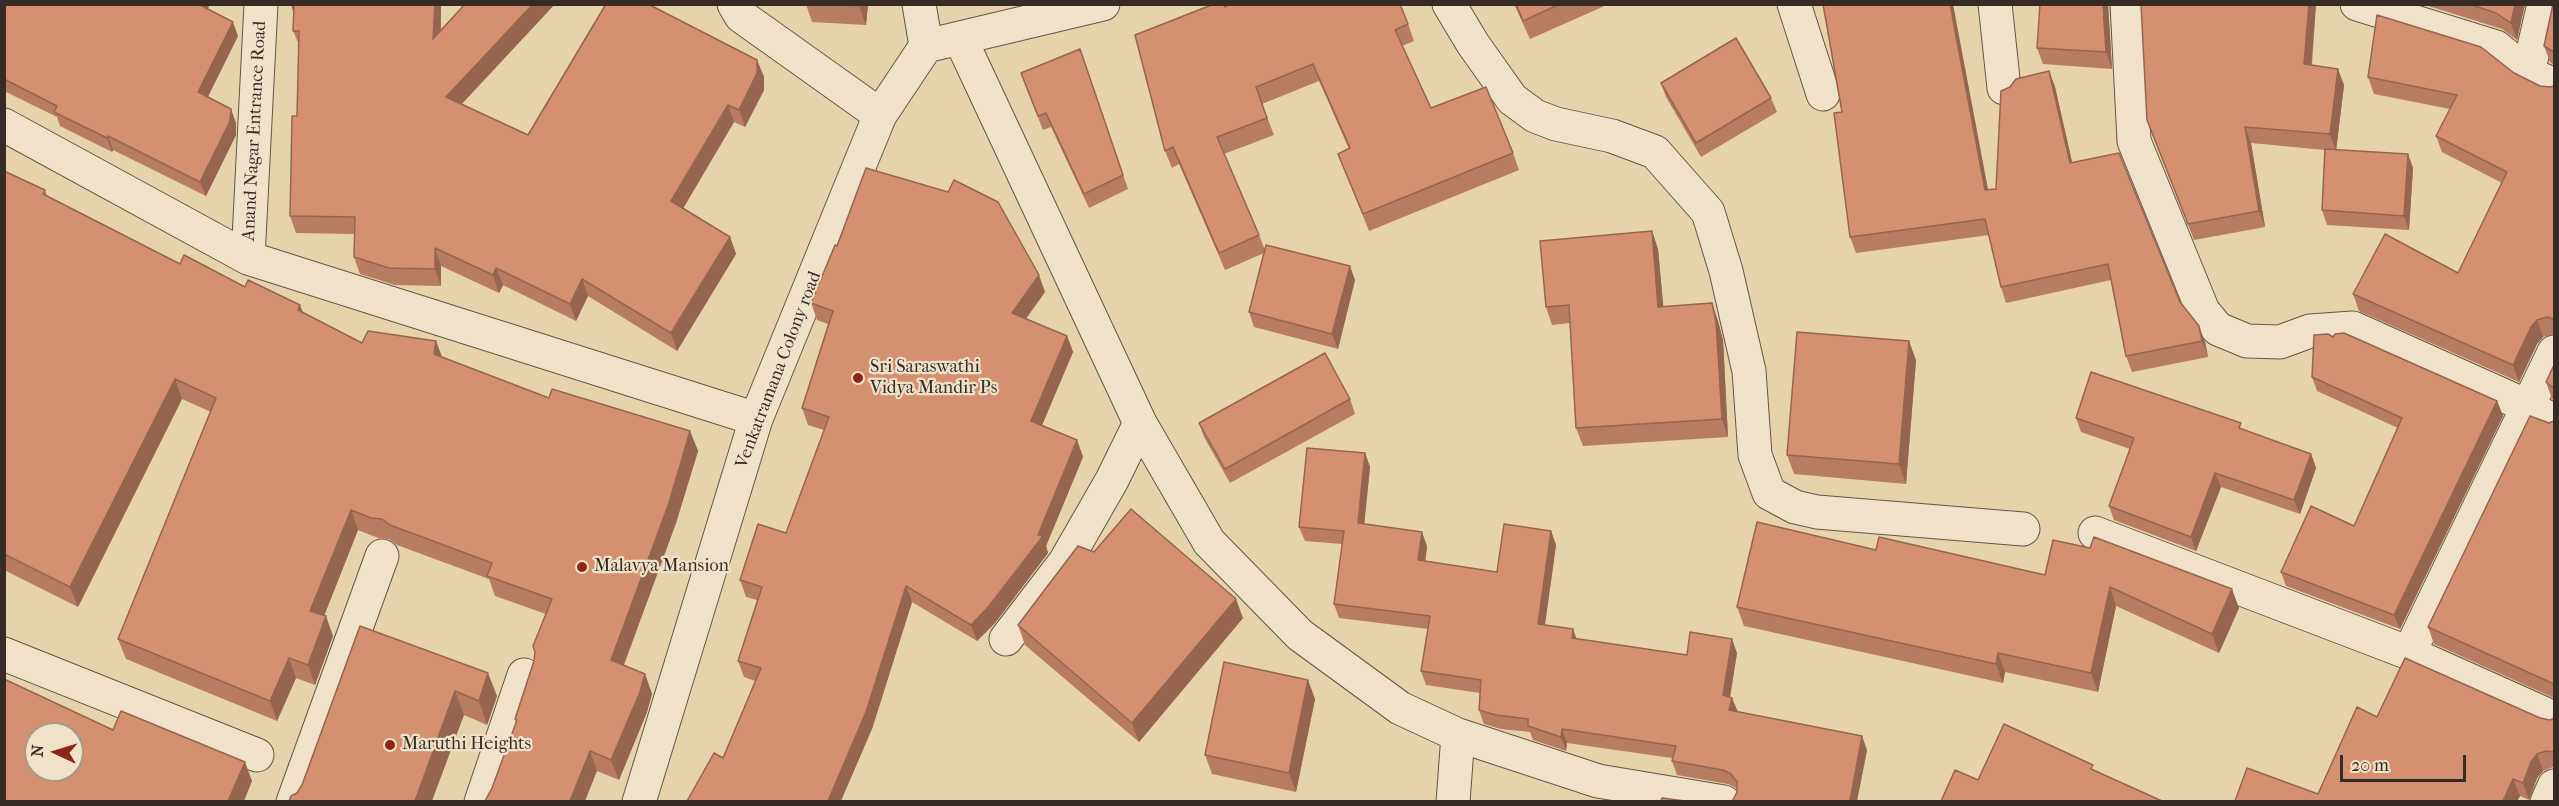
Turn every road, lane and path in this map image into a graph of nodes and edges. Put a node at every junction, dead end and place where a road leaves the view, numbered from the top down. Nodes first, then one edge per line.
1 (261, 4) edge
2 (734, 4) edge
3 (919, 4) edge
4 (1103, 4) edge
5 (1449, 4) edge
6 (1794, 4) edge
7 (1995, 4) edge
8 (2127, 4) edge
9 (2357, 4) edge
10 (2544, 4) edge
11 (960, 38) junction
12 (926, 46) junction
13 (2541, 79) edge
14 (2004, 88) edge
15 (1823, 94) dead end
16 (880, 115) junction
17 (4, 125) edge
18 (248, 258) junction
19 (2554, 352) edge
20 (2541, 413) edge
21 (756, 419) junction
22 (1140, 423) junction
23 (2023, 529) dead end
24 (2095, 533) dead end
25 (382, 556) dead end
26 (1006, 639) dead end
27 (2409, 653) junction
28 (4, 654) edge
29 (524, 675) dead end
30 (2554, 718) edge
31 (1458, 735) junction
32 (257, 755) dead end
33 (2554, 786) edge
34 (293, 801) edge
35 (482, 801) edge
36 (639, 801) edge
37 (1453, 801) edge
38 (1724, 801) edge
39 (2547, 801) edge

1 - 18 street, Anand Nagar Entrance Road
2 - 16 street
3 - 12 street
4 - 11 street
5 - 23 street
6 - 15 street
7 - 14 street
8 - 20 street
9 - 13 street
10 - 13 street
11 - 12 street
11 - 22 street
12 - 16 street, Venkatramana Colony road
16 - 21 street, Venkatramana Colony road
17 - 18 street
18 - 21 street
19 - 20 street
20 - 27 street
21 - 36 street, Venkatramana Colony road
22 - 26 street
22 - 31 street
24 - 27 street
25 - 34 street
27 - 30 street
28 - 32 street
29 - 35 street
31 - 37 street
31 - 38 street
33 - 39 street

